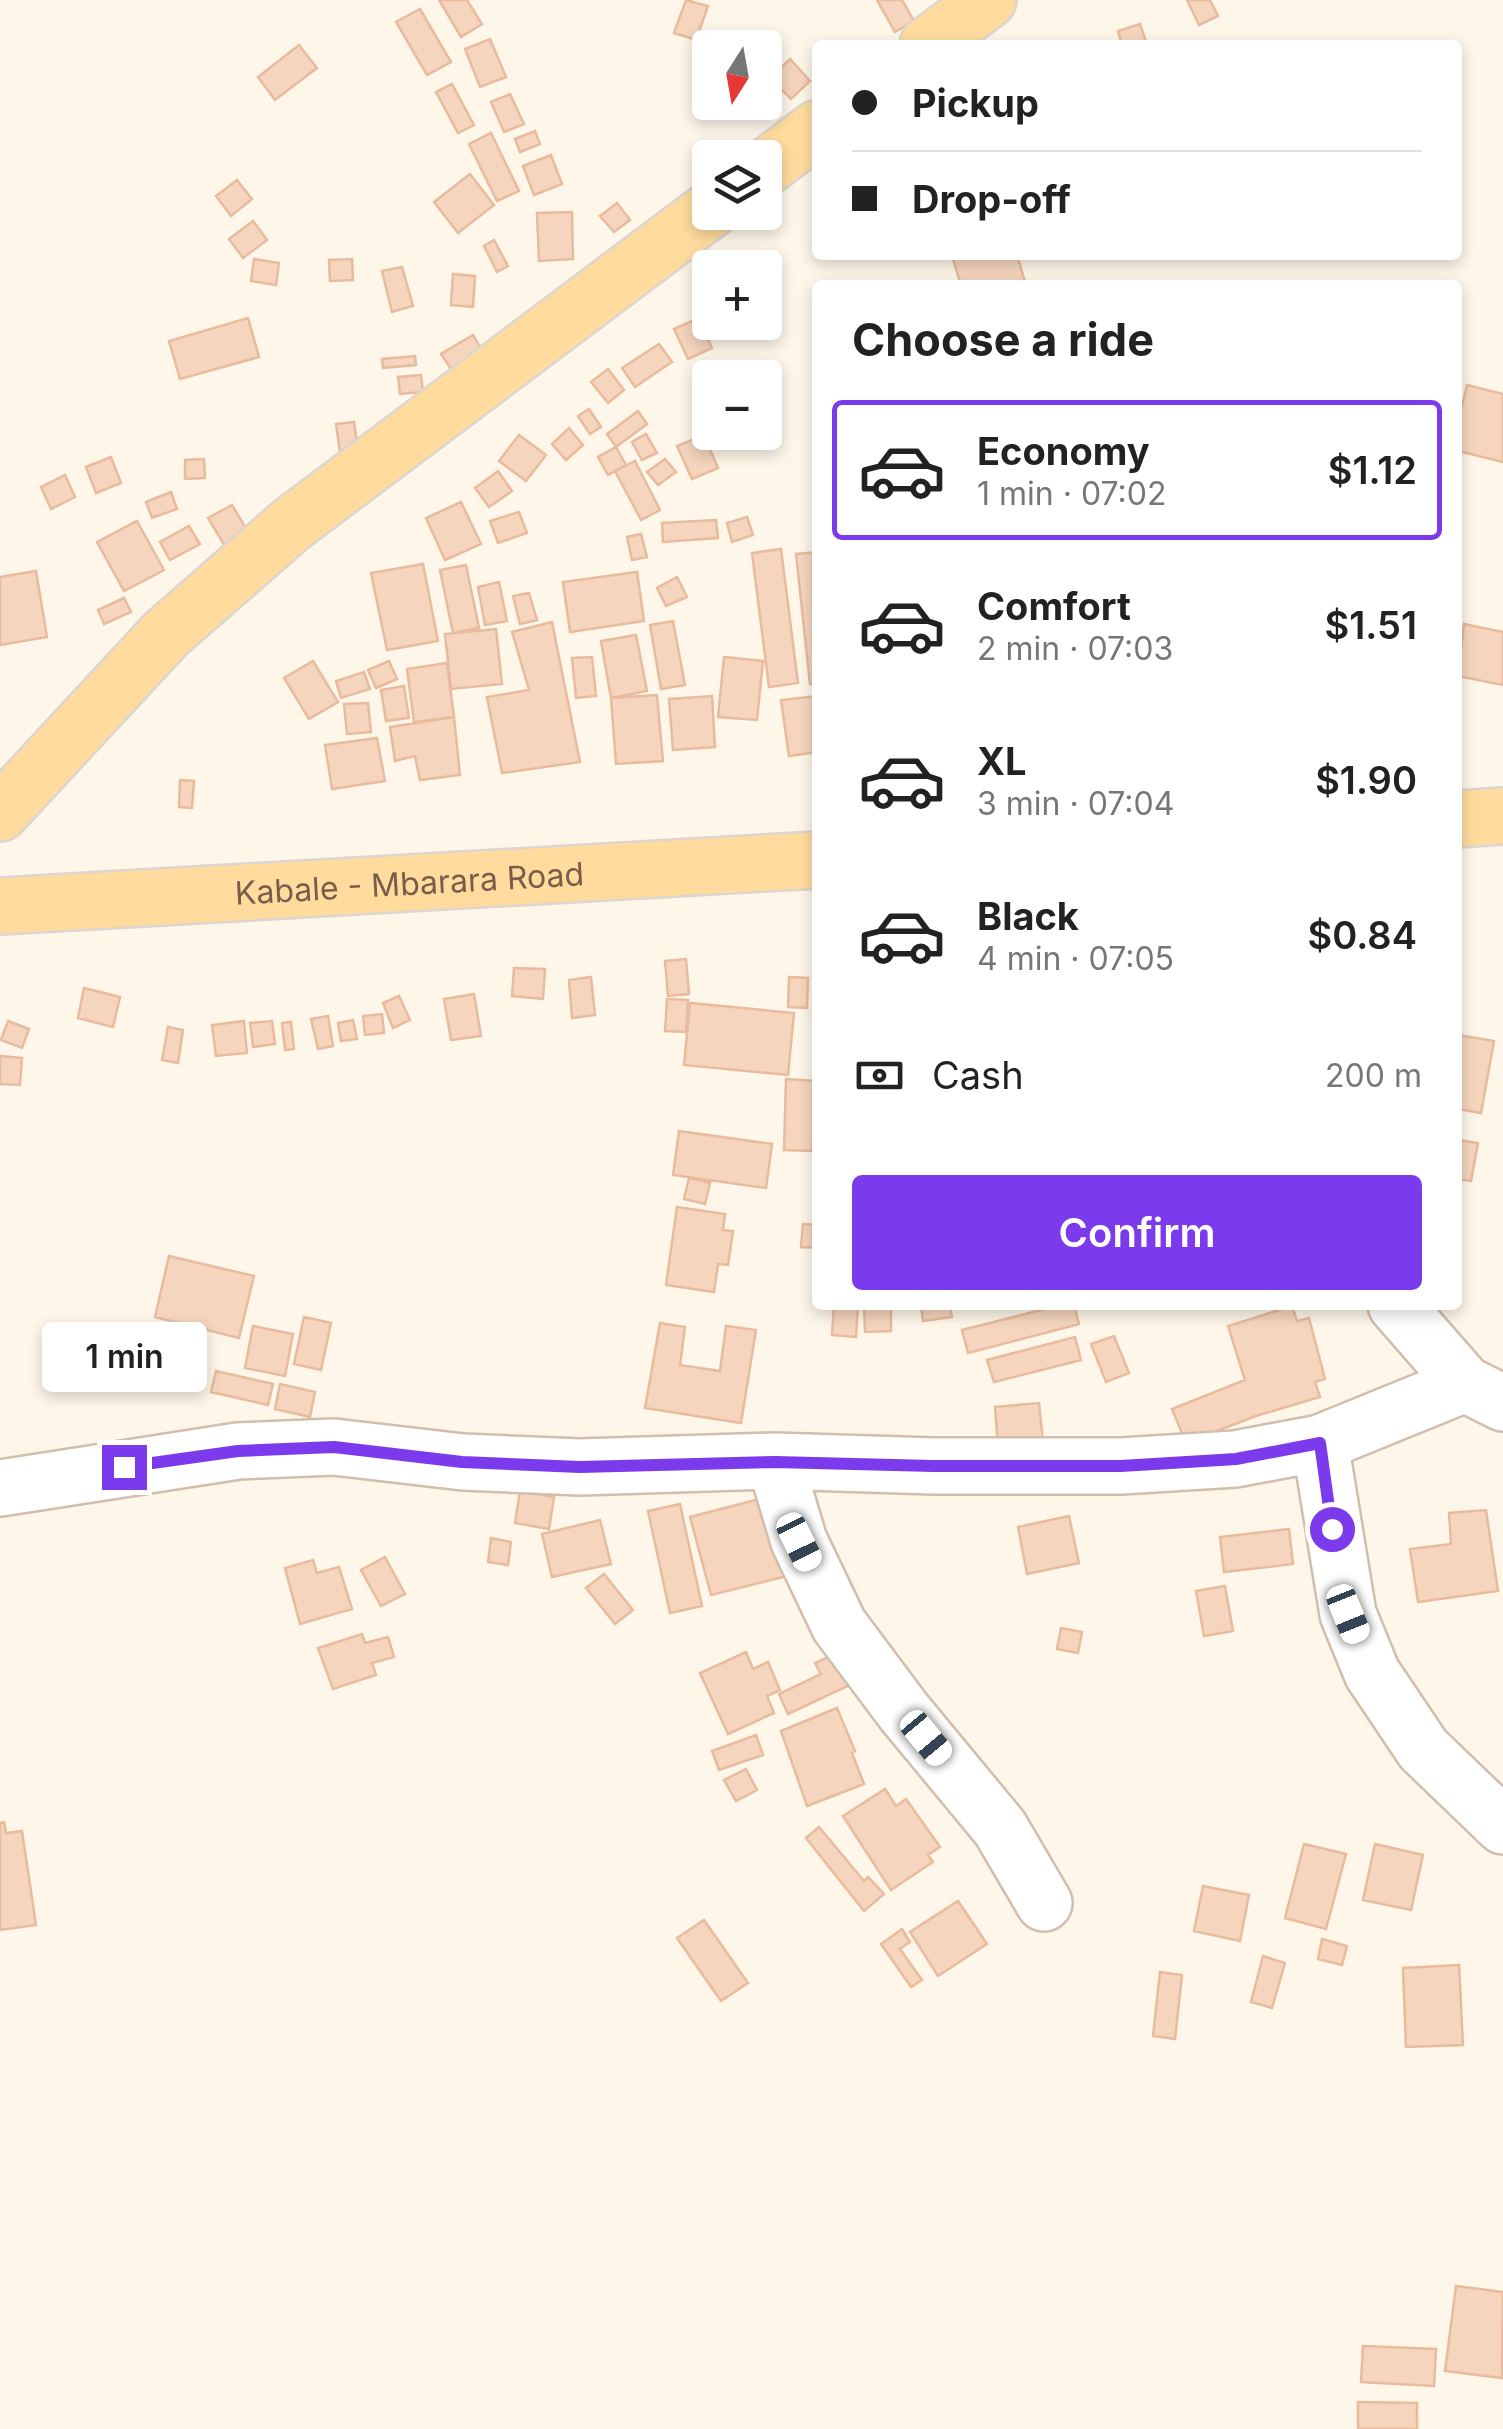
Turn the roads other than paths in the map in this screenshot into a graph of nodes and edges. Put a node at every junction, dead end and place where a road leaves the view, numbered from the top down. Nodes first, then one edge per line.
1 (988, 0) edge
2 (935, 40) edge
3 (812, 133) edge
4 (782, 155) edge
5 (692, 224) edge
6 (0, 813) edge
7 (1503, 816) edge
8 (1462, 819) edge
9 (812, 860) edge
10 (0, 906) edge
11 (1401, 1310) edge
12 (1484, 1394) edge
13 (1320, 1443) junction
14 (775, 1462) junction
15 (0, 1488) edge
16 (1503, 1826) edge
17 (1044, 1903) dead end

1 - 2 main road
3 - 4 main road
5 - 6 main road
7 - 8 main road
9 - 10 main road, Kabale - Mbarara Road
11 - 12 street
12 - 13 street
13 - 14 street
13 - 16 street
14 - 15 street
14 - 17 street

